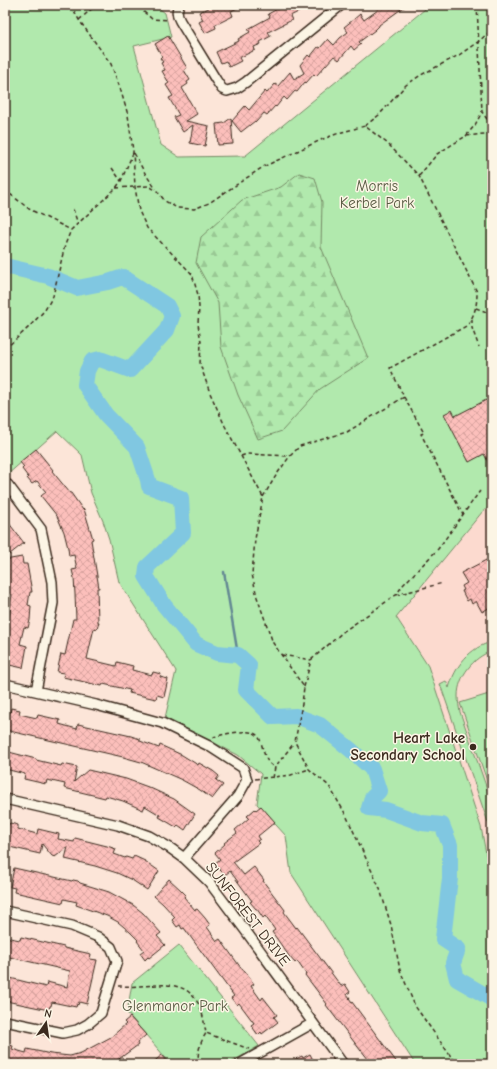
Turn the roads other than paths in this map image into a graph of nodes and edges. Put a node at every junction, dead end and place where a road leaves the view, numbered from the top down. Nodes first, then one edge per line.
1 (179, 5) edge
2 (341, 5) edge
3 (5, 484) edge
4 (5, 684) edge
5 (36, 691) junction
6 (5, 800) edge
7 (184, 858) junction
8 (5, 911) edge
9 (5, 1021) edge
10 (313, 1023) junction
11 (240, 1064) edge
12 (343, 1064) edge

1 - 2 street
3 - 5 street
4 - 5 street
5 - 7 street
6 - 7 street, SUNFOREST DRIVE
7 - 10 street, SUNFOREST DRIVE
8 - 9 street
10 - 11 street
10 - 12 street, SUNFOREST DRIVE

